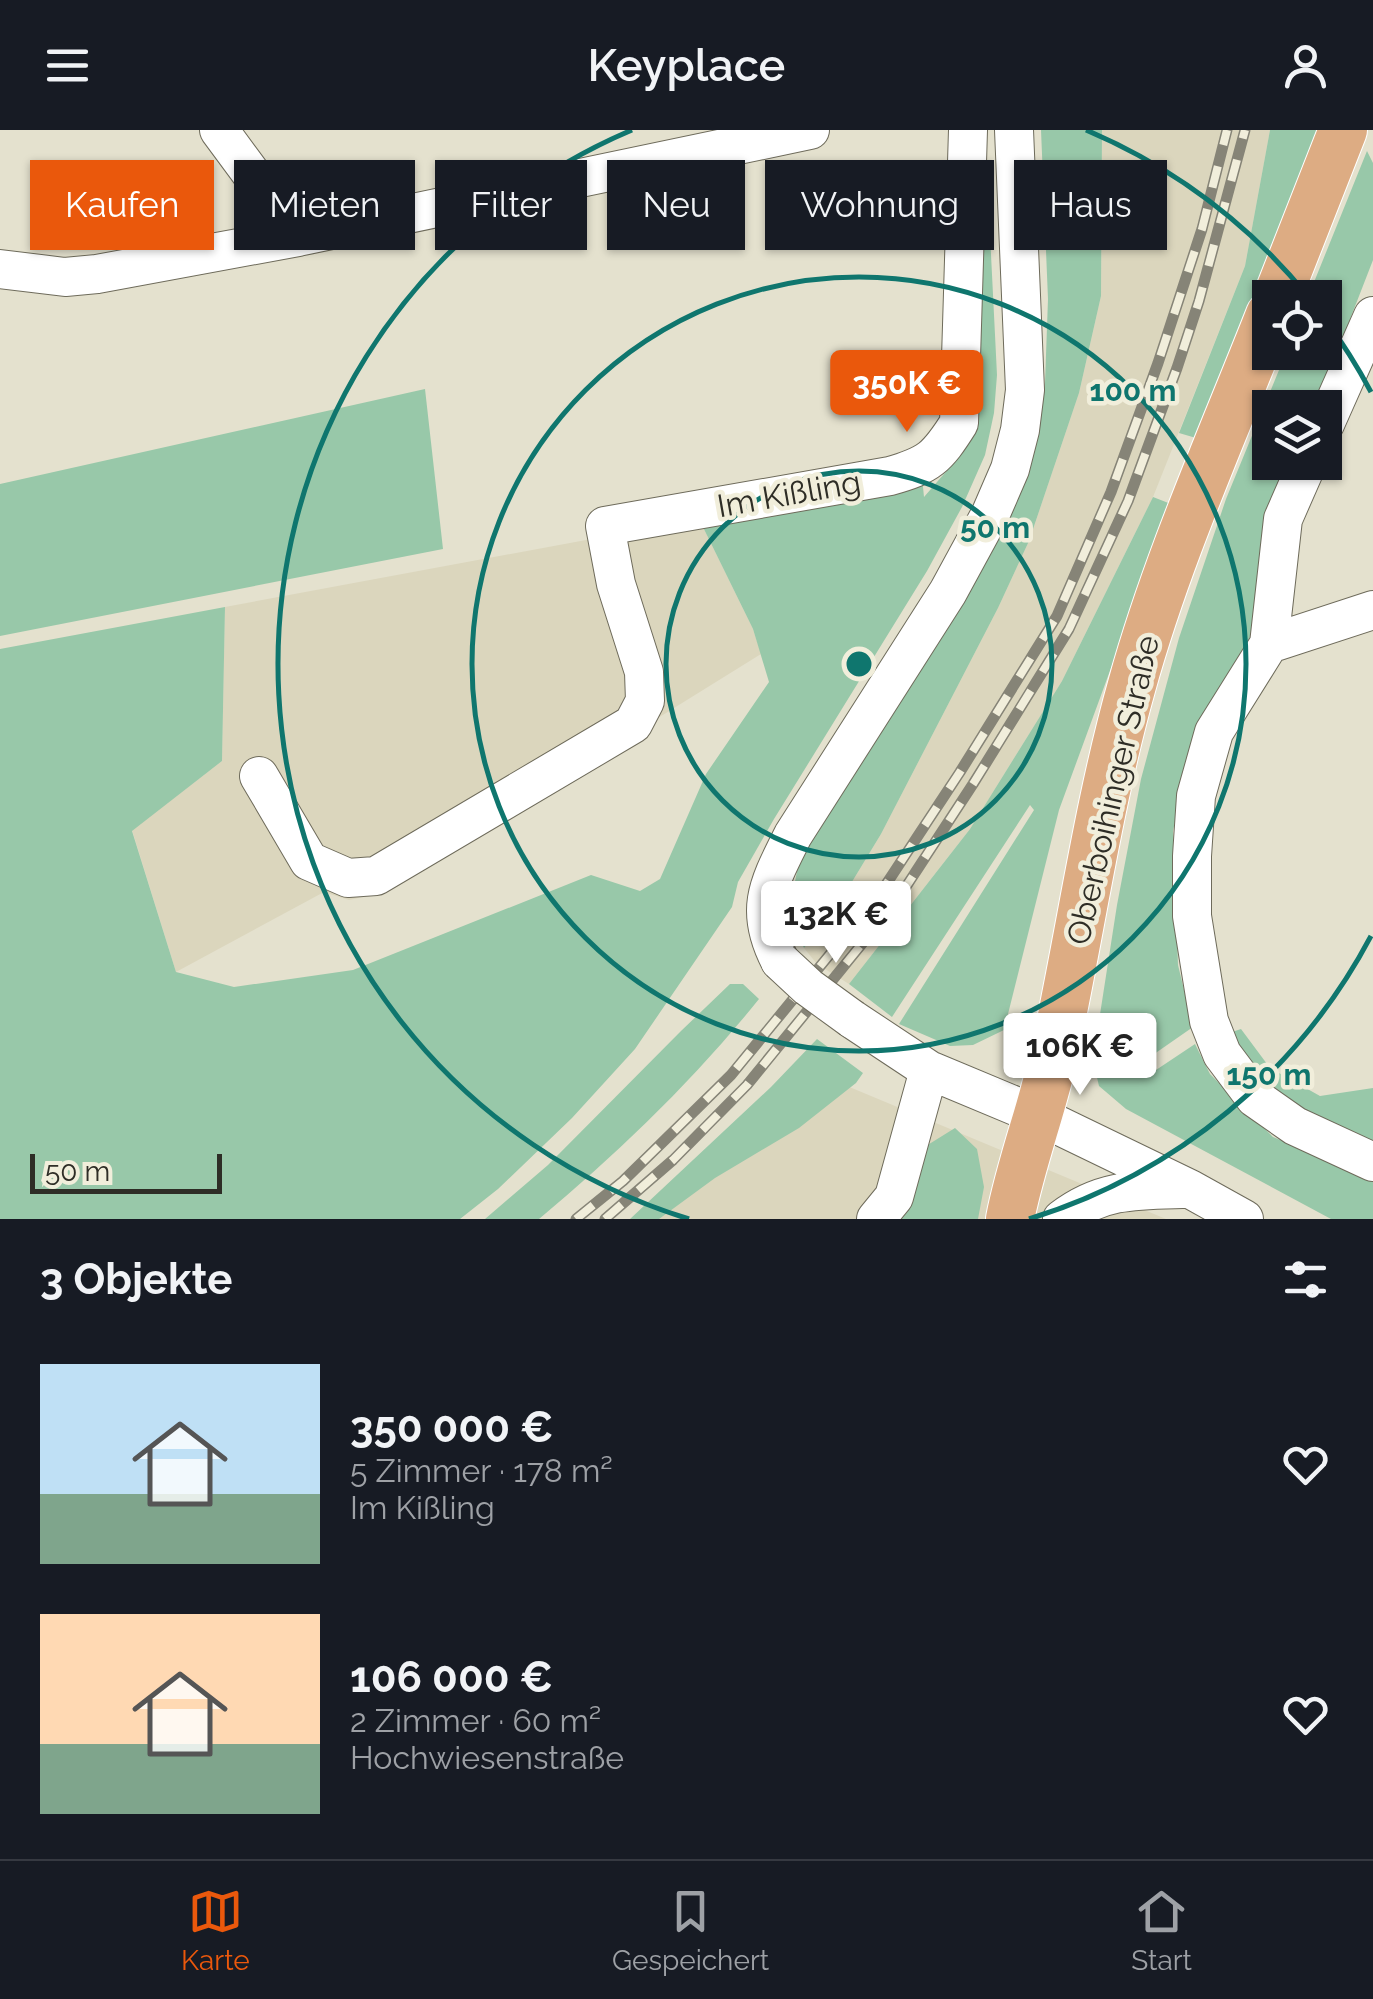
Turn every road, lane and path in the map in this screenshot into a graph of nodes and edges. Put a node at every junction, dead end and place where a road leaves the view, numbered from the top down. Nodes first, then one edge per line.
1 (219, 130) edge
2 (810, 130) edge
3 (968, 130) edge
4 (1014, 130) edge
5 (1343, 130) edge
6 (241, 160) edge
7 (415, 213) edge
8 (234, 249) edge
9 (0, 269) edge
10 (1284, 280) edge
11 (1373, 316) edge
12 (1252, 361) edge
13 (1340, 390) edge
14 (1300, 480) edge
15 (1373, 610) edge
16 (1269, 644) junction
17 (259, 776) dead end
18 (929, 1070) junction
19 (1037, 1115) junction
20 (1373, 1162) edge
21 (1190, 1189) junction
22 (876, 1219) edge
23 (1010, 1219) edge
24 (1062, 1219) edge
25 (1244, 1219) edge

1 - 6 street
2 - 7 street
3 - 17 street, Im Kißling
4 - 18 street, bridge
5 - 10 main road
8 - 9 street
11 - 13 street
12 - 19 main road, Oberboihinger Straße
14 - 16 street
15 - 16 street
16 - 20 street
18 - 19 street
18 - 22 street
19 - 21 street
19 - 23 main road, Oberboihinger Straße
21 - 24 street
21 - 25 street

